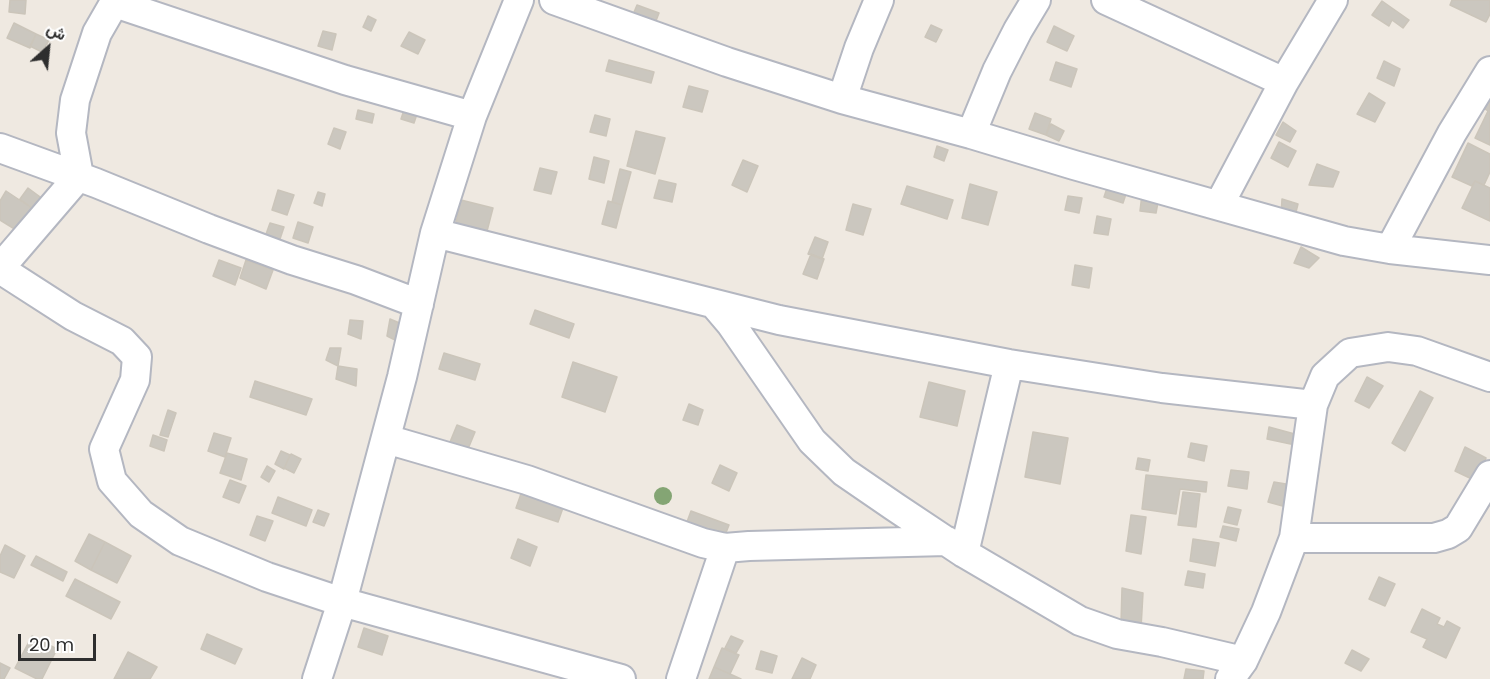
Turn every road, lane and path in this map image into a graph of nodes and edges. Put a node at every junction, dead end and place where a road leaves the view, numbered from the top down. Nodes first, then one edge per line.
1 (519, 0) edge
2 (554, 0) edge
3 (879, 0) edge
4 (1036, 0) edge
5 (1106, 0) edge
6 (1332, 0) edge
7 (115, 1) edge
8 (1490, 70) edge
9 (1284, 82) junction
10 (842, 99) junction
11 (472, 116) junction
12 (971, 134) junction
13 (0, 148) edge
14 (79, 176) junction
15 (1220, 205) junction
16 (435, 232) junction
17 (1390, 249) junction
18 (1490, 260) edge
19 (0, 269) edge
20 (419, 304) junction
21 (714, 304) junction
22 (1008, 364) junction
23 (1490, 377) edge
24 (1313, 405) junction
25 (386, 439) junction
26 (1490, 475) edge
27 (1294, 538) junction
28 (956, 547) junction
29 (725, 548) junction
30 (342, 602) junction
31 (1236, 670) edge
32 (317, 679) edge
33 (621, 679) edge
34 (681, 679) edge

1 - 11 street
2 - 10 street
3 - 10 street
4 - 12 street
5 - 9 street
6 - 9 street
7 - 11 street
7 - 14 street
8 - 17 street
9 - 15 street
10 - 12 street
11 - 16 street
12 - 15 street
13 - 14 street
14 - 19 street
14 - 20 street
15 - 17 street
16 - 20 street
16 - 21 street
17 - 18 street
19 - 30 street
20 - 25 street
21 - 22 street
21 - 28 street
22 - 24 street
22 - 28 street
23 - 24 street
24 - 27 street
25 - 29 street
25 - 30 street
26 - 27 street
27 - 31 street
28 - 29 street
28 - 31 street
29 - 34 street
30 - 32 street
30 - 33 street

